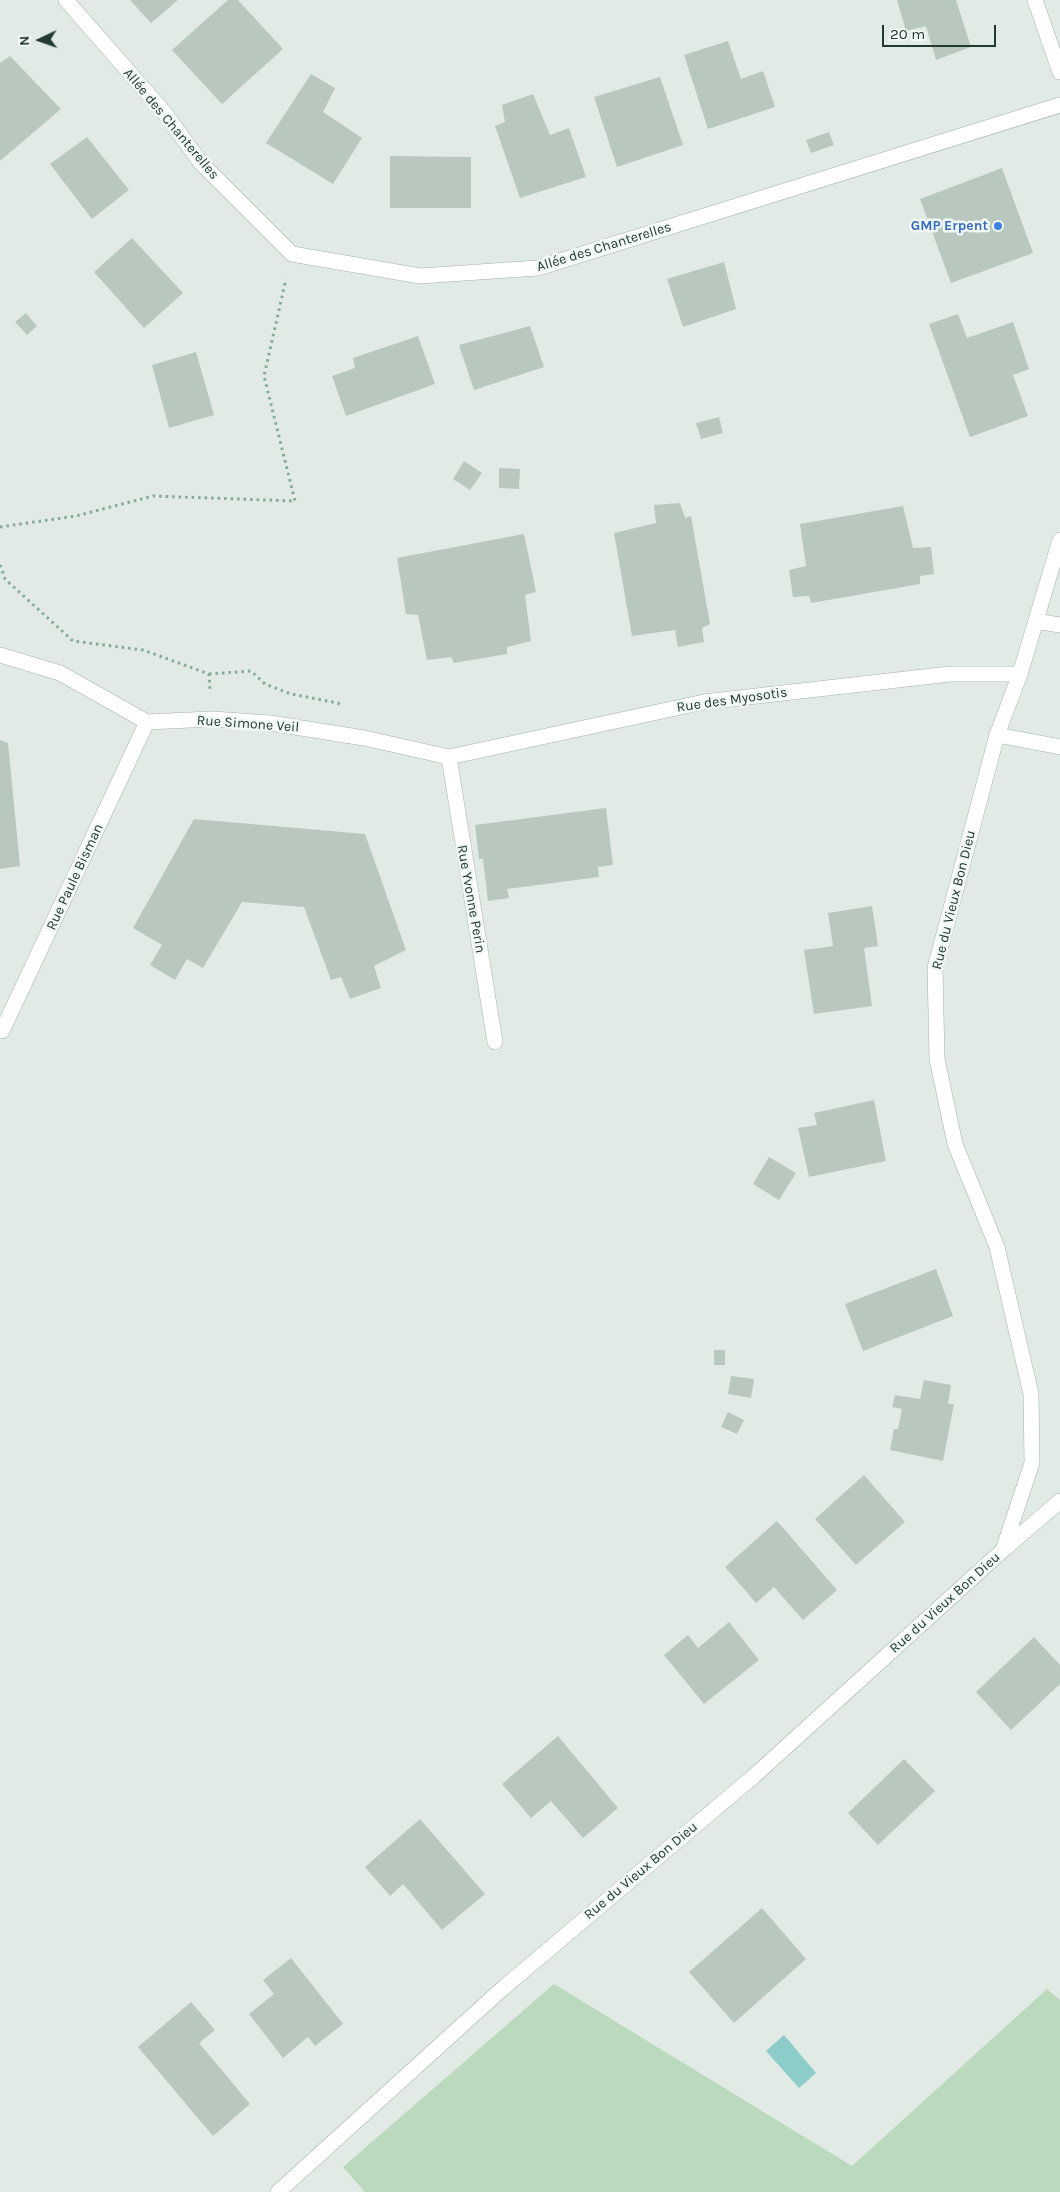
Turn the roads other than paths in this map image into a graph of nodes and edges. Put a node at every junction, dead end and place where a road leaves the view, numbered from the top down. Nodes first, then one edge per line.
1 (66, 0) edge
2 (1035, 0) edge
3 (1060, 72) edge
4 (1060, 105) edge
5 (1060, 540) edge
6 (1036, 621) junction
7 (1060, 625) edge
8 (0, 654) edge
9 (1020, 674) junction
10 (147, 722) junction
11 (997, 735) junction
12 (1060, 747) edge
13 (448, 757) junction
14 (2, 1031) dead end
15 (495, 1042) dead end
16 (1060, 1502) edge
17 (1003, 1550) junction
18 (278, 2192) edge

1 - 4 street, Allée des Chanterelles
2 - 3 street
5 - 6 street
6 - 7 street
6 - 9 street, Rue du Vieux Bon Dieu
8 - 10 street
9 - 11 street, Rue du Vieux Bon Dieu
9 - 13 street, Rue des Myosotis
10 - 13 street, Rue Simone Veil
10 - 14 street, Rue Paule Bisman
11 - 12 street
11 - 17 street, Rue du Vieux Bon Dieu
13 - 15 street, Rue Yvonne Perin
16 - 17 street
17 - 18 street, Rue du Vieux Bon Dieu

